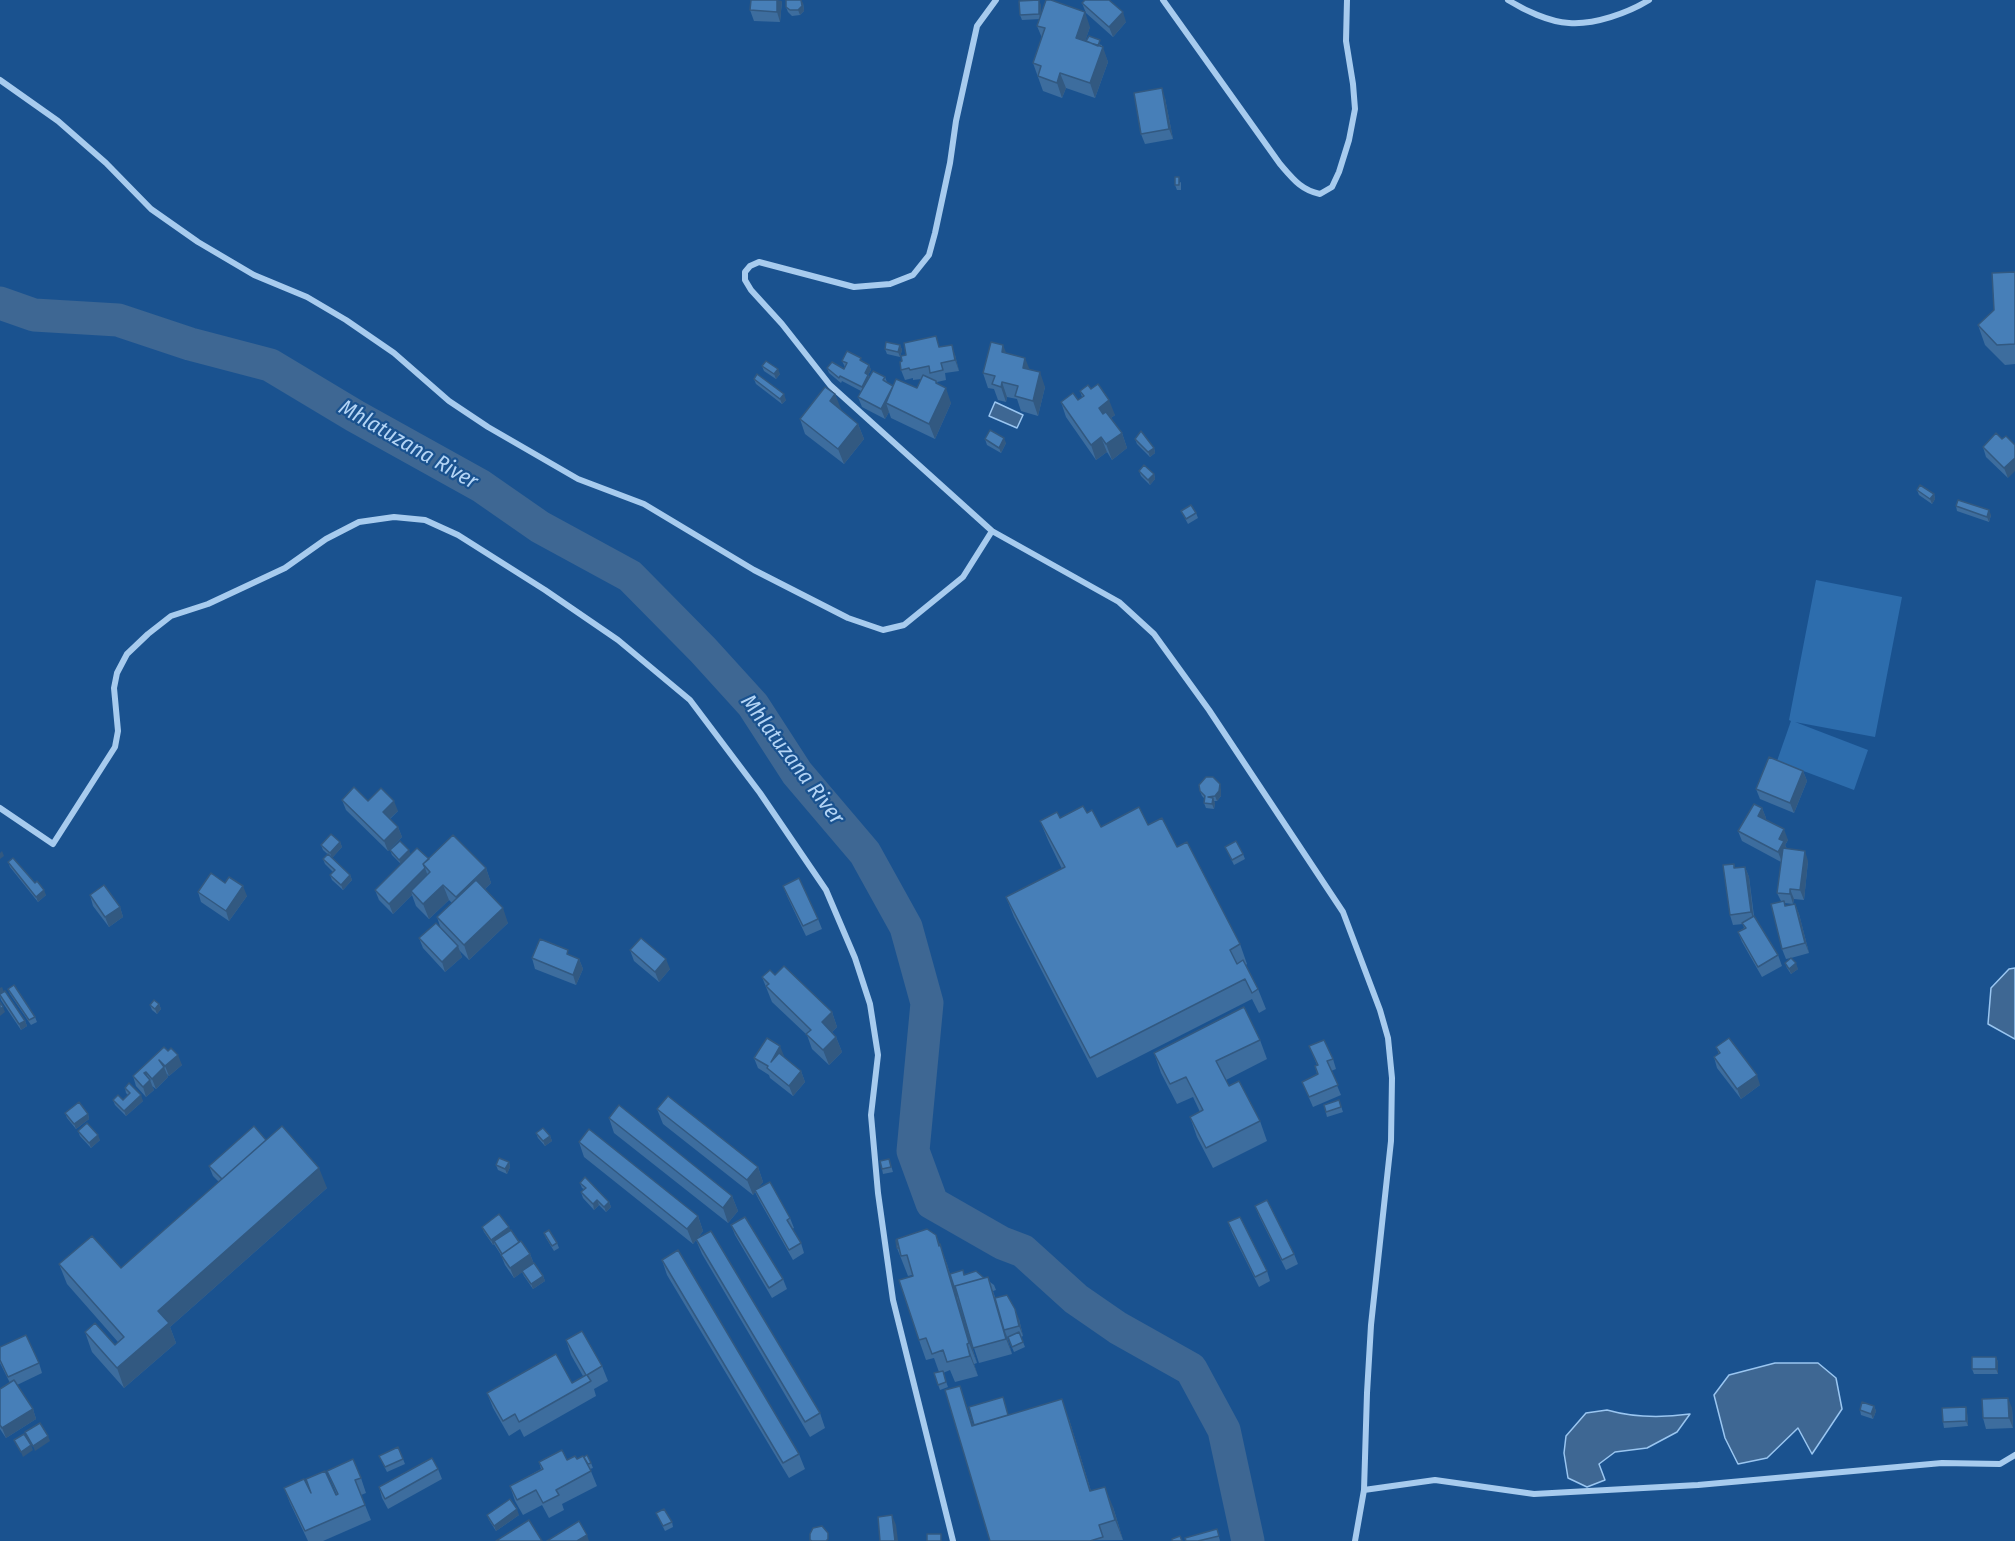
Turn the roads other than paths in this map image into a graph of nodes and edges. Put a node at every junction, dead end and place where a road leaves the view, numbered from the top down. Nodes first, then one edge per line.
1 (996, 0) edge
2 (1163, 0) edge
3 (1347, 0) edge
4 (1508, 0) edge
5 (1649, 0) edge
6 (0, 80) edge
7 (992, 531) junction
8 (0, 808) edge
9 (2015, 1455) edge
10 (1364, 1490) junction
11 (953, 1541) edge
12 (1354, 1541) edge

1 - 7 street
2 - 3 street
4 - 5 street
6 - 7 street
7 - 10 street
8 - 11 street
9 - 10 street
10 - 12 street

